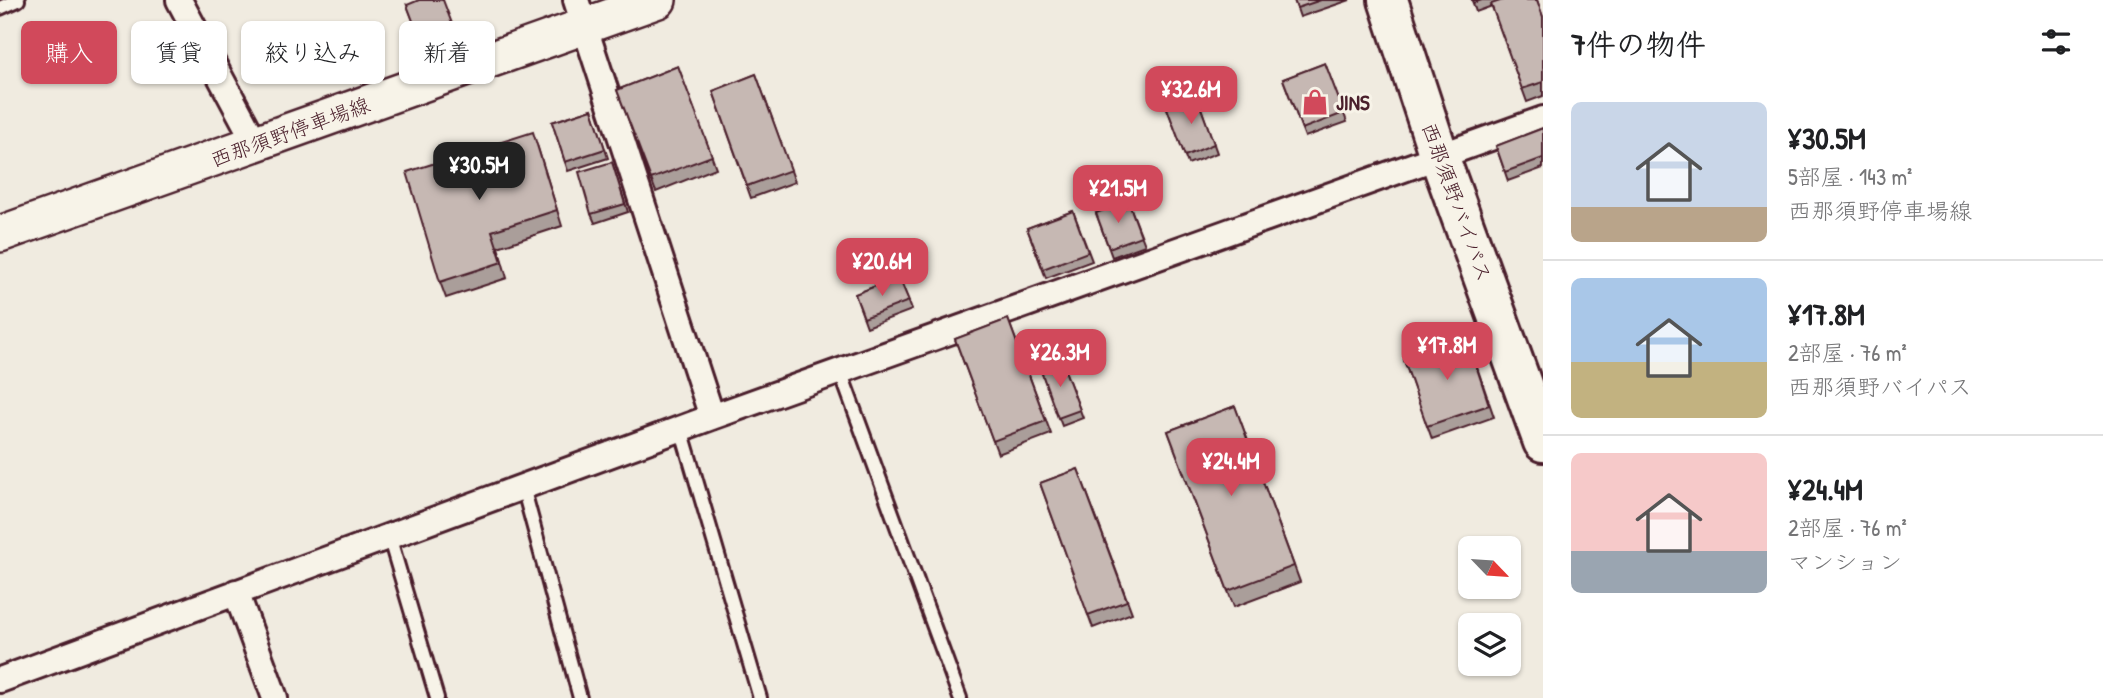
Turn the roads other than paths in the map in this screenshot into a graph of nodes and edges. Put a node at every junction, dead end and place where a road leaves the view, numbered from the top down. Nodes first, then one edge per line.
1 (18, 0) edge
2 (179, 0) edge
3 (658, 0) edge
4 (1388, 0) edge
5 (0, 8) edge
6 (580, 13) edge
7 (1543, 119) edge
8 (256, 144) junction
9 (1439, 156) junction
10 (0, 234) edge
11 (840, 371) junction
12 (712, 417) junction
13 (681, 429) junction
14 (1543, 442) edge
15 (523, 487) junction
16 (389, 536) junction
17 (236, 592) junction
18 (0, 680) edge
19 (275, 698) edge
20 (437, 698) edge
21 (580, 698) edge
22 (760, 698) edge
23 (960, 698) edge

1 - 5 lane
2 - 8 street
3 - 6 main road, 西那須野停車場線
4 - 9 highway, 西那須野バイパス
6 - 8 main road, 西那須野停車場線
6 - 12 street
7 - 9 street
8 - 10 main road, 西那須野停車場線
9 - 11 street
9 - 14 highway, 西那須野バイパス
11 - 12 street
11 - 23 lane
12 - 13 street
13 - 15 street
13 - 22 lane
15 - 16 street
15 - 21 lane
16 - 17 street
16 - 20 lane
17 - 18 street
17 - 19 street

